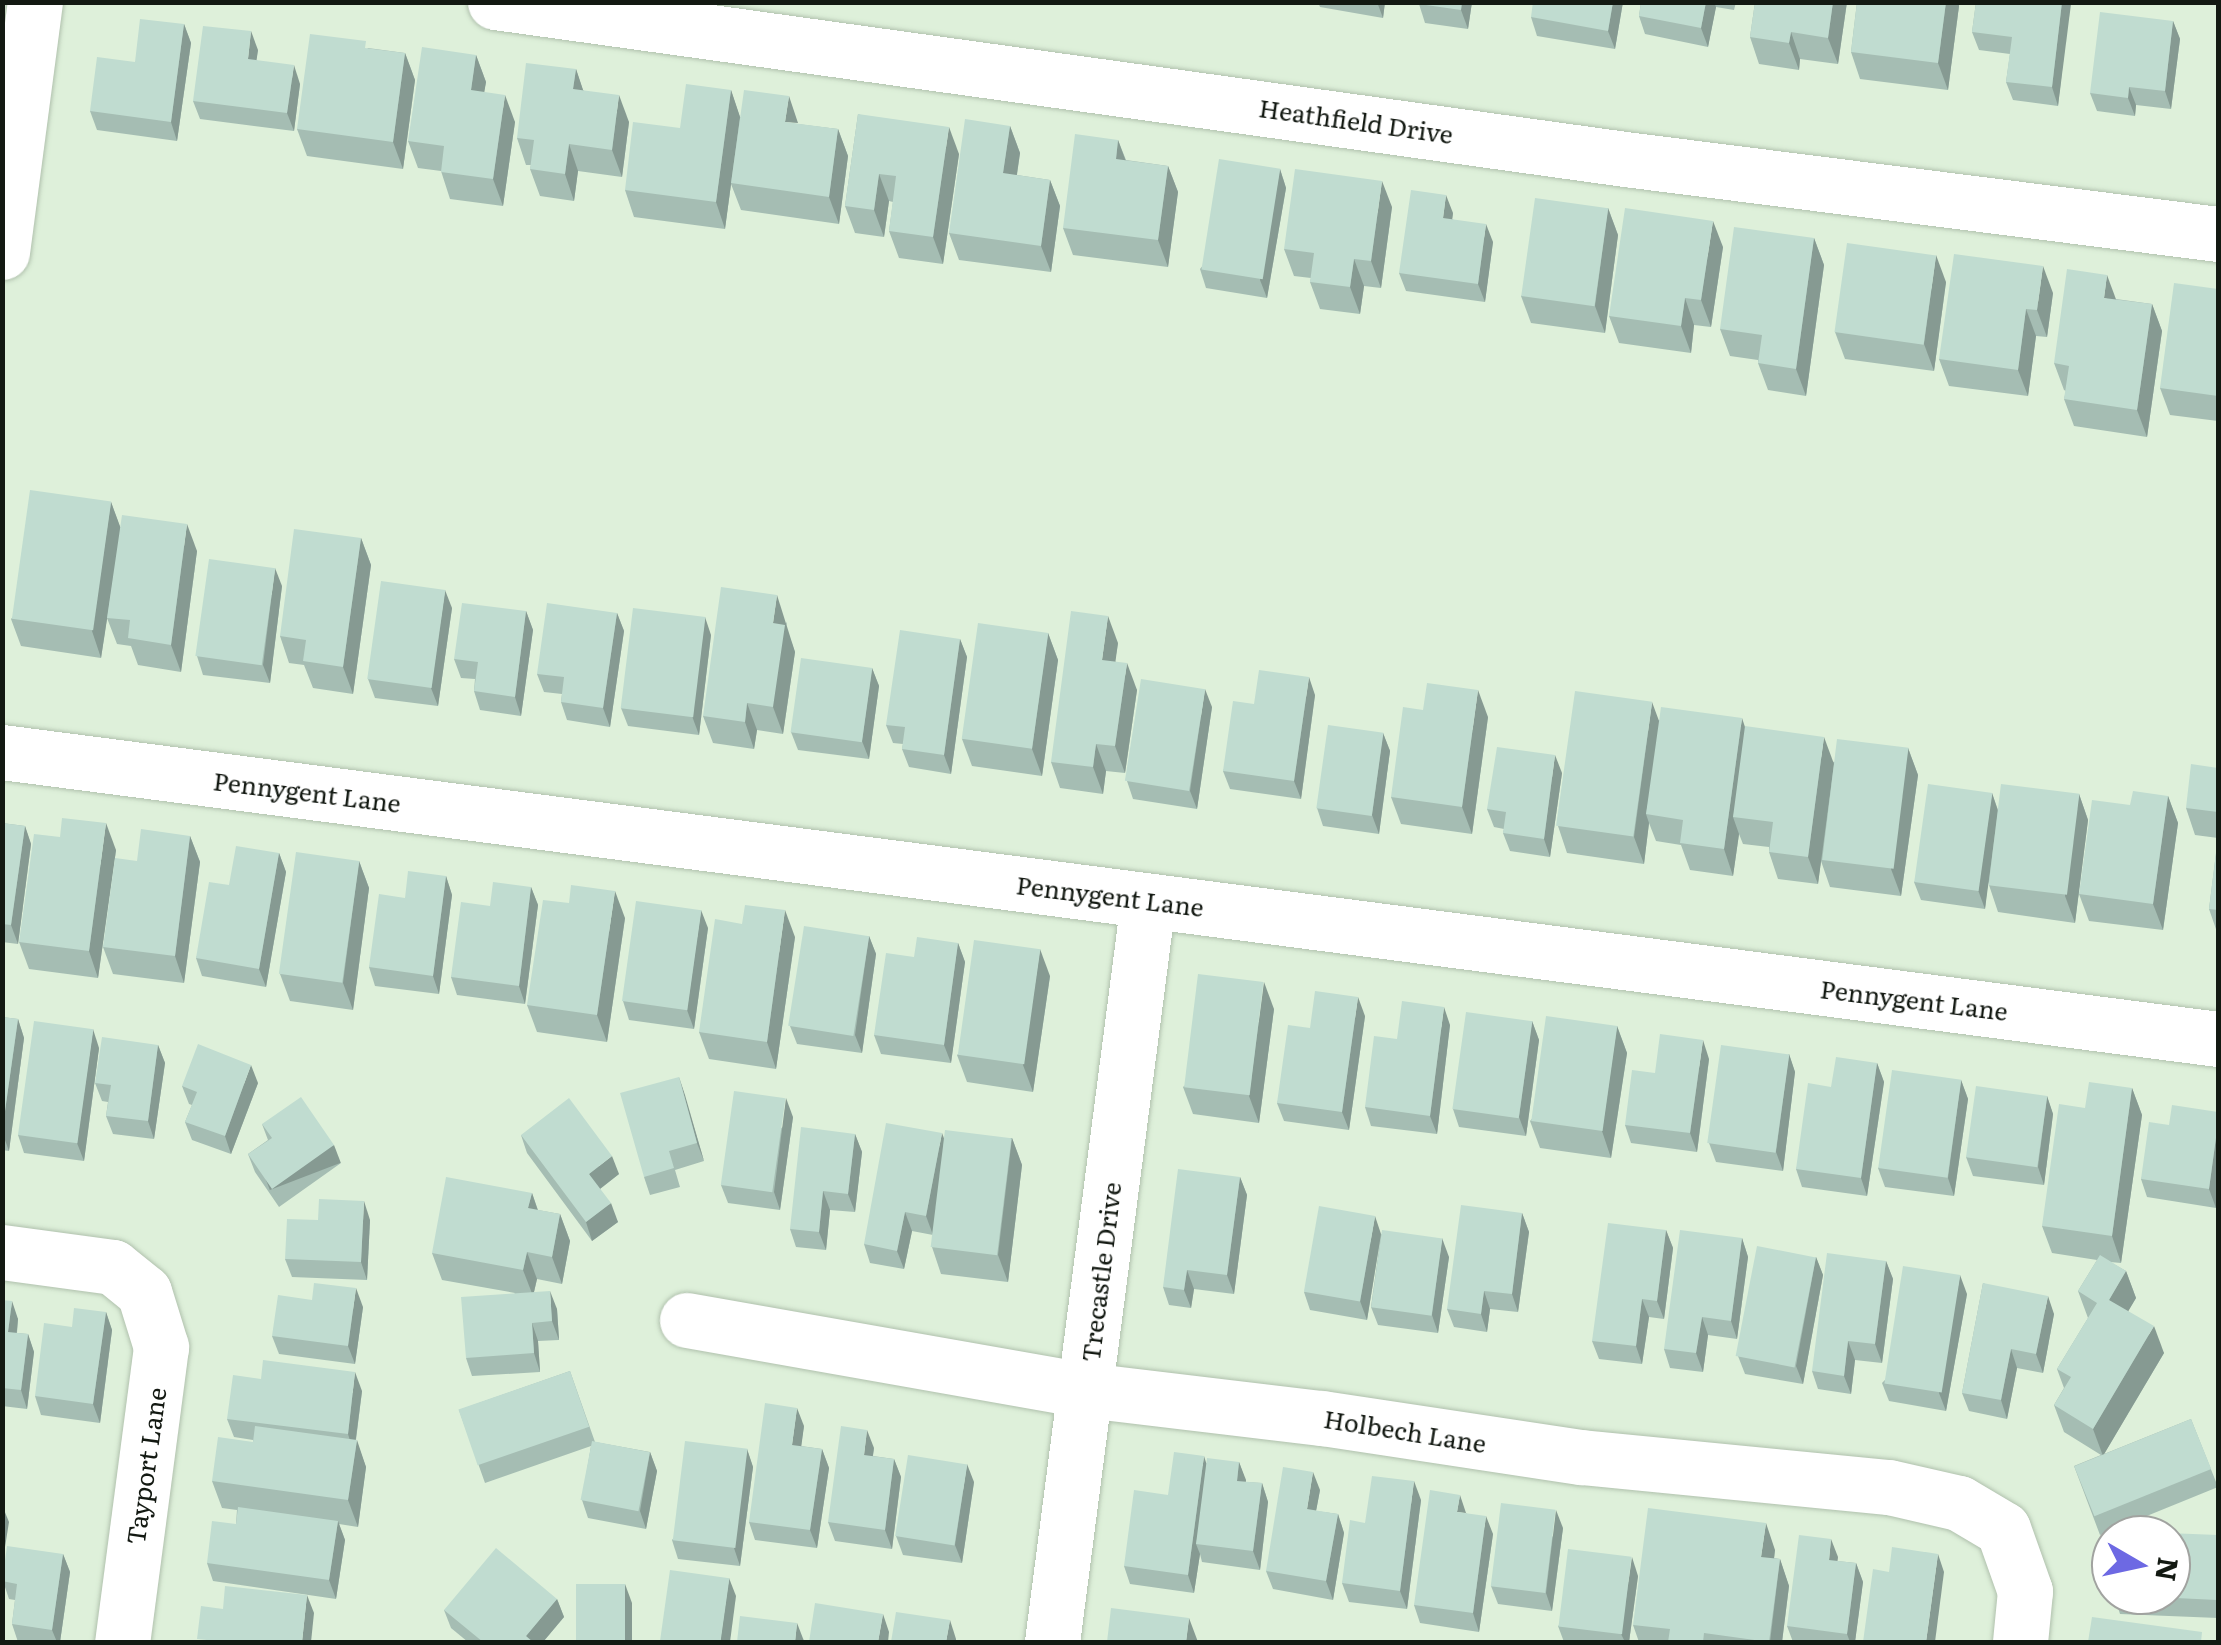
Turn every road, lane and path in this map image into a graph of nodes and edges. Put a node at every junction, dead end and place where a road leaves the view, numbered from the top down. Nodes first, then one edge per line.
1 (35, 2) edge
2 (495, 2) edge
3 (2218, 234) edge
4 (2, 252) edge
5 (2, 752) edge
6 (1148, 901) junction
7 (2218, 1039) edge
8 (2, 1252) edge
9 (687, 1320) dead end
10 (1086, 1390) junction
11 (122, 1642) edge
12 (1052, 1642) edge
13 (2020, 1642) edge

1 - 4 street
2 - 3 street, Heathfield Drive
5 - 6 street, Pennygent Lane
6 - 7 street, Pennygent Lane
6 - 10 street, Trecastle Drive
8 - 11 street, Tayport Lane
9 - 10 street, Holbech Lane
10 - 12 street, Trecastle Drive
10 - 13 street, Holbech Lane

